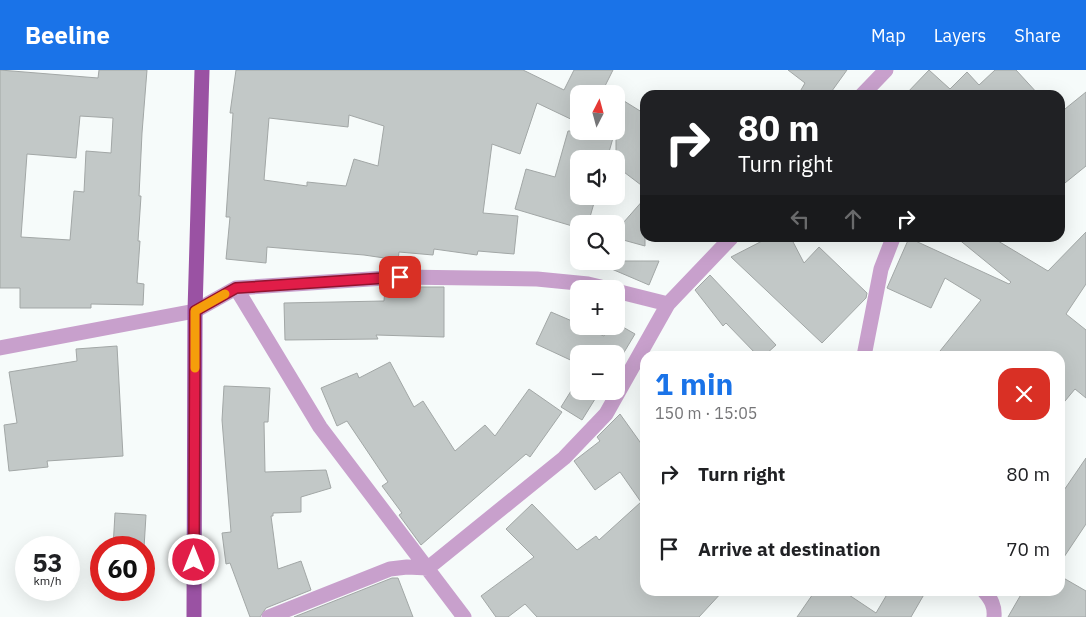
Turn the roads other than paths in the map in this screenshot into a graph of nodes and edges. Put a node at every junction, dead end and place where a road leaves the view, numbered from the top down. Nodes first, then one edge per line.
1 (202, 70) edge
2 (886, 70) edge
3 (867, 90) edge
4 (727, 242) edge
5 (891, 242) edge
6 (570, 282) edge
7 (236, 288) junction
8 (625, 293) edge
9 (668, 304) junction
10 (195, 311) junction
11 (0, 348) edge
12 (642, 351) edge
13 (865, 351) edge
14 (640, 354) edge
15 (428, 568) junction
16 (988, 596) edge
17 (194, 617) edge
18 (269, 617) edge
19 (464, 617) edge
20 (994, 617) edge

1 - 10 main road
2 - 3 street
4 - 9 street
5 - 13 street
6 - 7 street
7 - 10 street
7 - 15 street
8 - 9 street
9 - 12 street
10 - 11 street
10 - 17 main road
14 - 15 street
15 - 18 street
15 - 19 street
16 - 20 street

